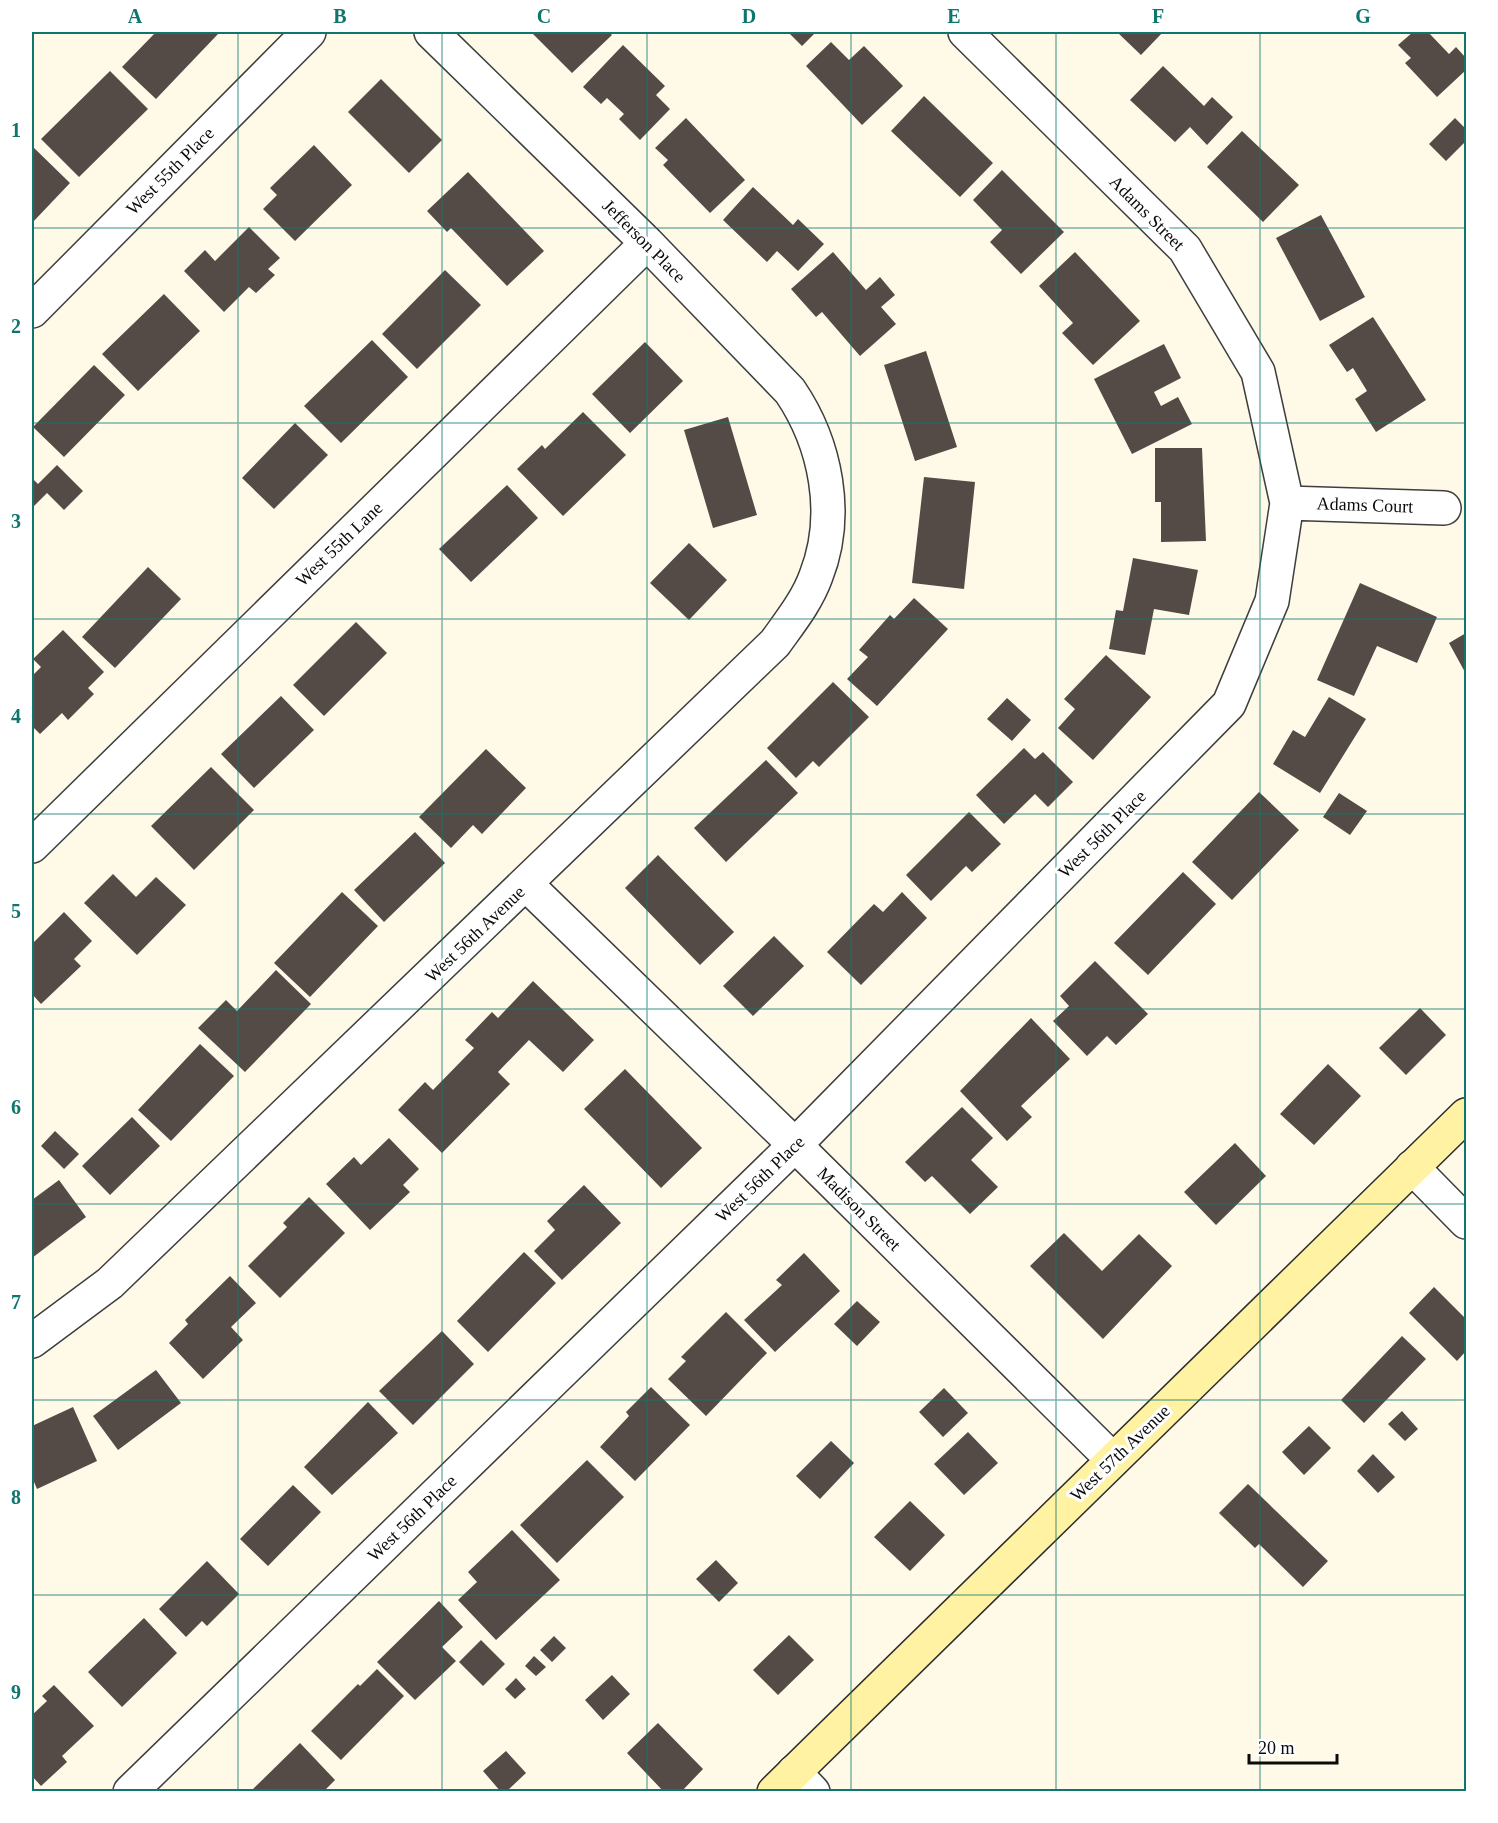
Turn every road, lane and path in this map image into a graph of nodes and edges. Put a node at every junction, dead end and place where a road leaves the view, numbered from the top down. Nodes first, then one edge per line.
1 (309, 32) edge
2 (431, 32) edge
3 (965, 32) edge
4 (647, 243) junction
5 (32, 311) edge
6 (824, 472) joint
7 (1287, 503) junction
8 (1444, 508) dead end
9 (32, 846) edge
10 (526, 884) junction
11 (1467, 1115) edge
12 (795, 1145) junction
13 (1412, 1167) junction
14 (1467, 1222) edge
15 (32, 1341) edge
16 (1113, 1460) junction
17 (794, 1785) edge
18 (130, 1791) edge

1 - 5 street, West 55th Place
2 - 4 street, Jefferson Place
3 - 7 street, Adams Street
4 - 6 street, Jefferson Place
4 - 9 street, West 55th Lane
6 - 10 street, West 56th Avenue
7 - 8 street, Adams Court
7 - 12 street, West 56th Place
10 - 12 street, Madison Street
10 - 15 street, West 56th Avenue
11 - 13 street, West 57th Avenue
12 - 16 street, Madison Street
12 - 18 street, West 56th Place
13 - 14 street
13 - 16 street, West 57th Avenue
16 - 17 street, West 57th Avenue

